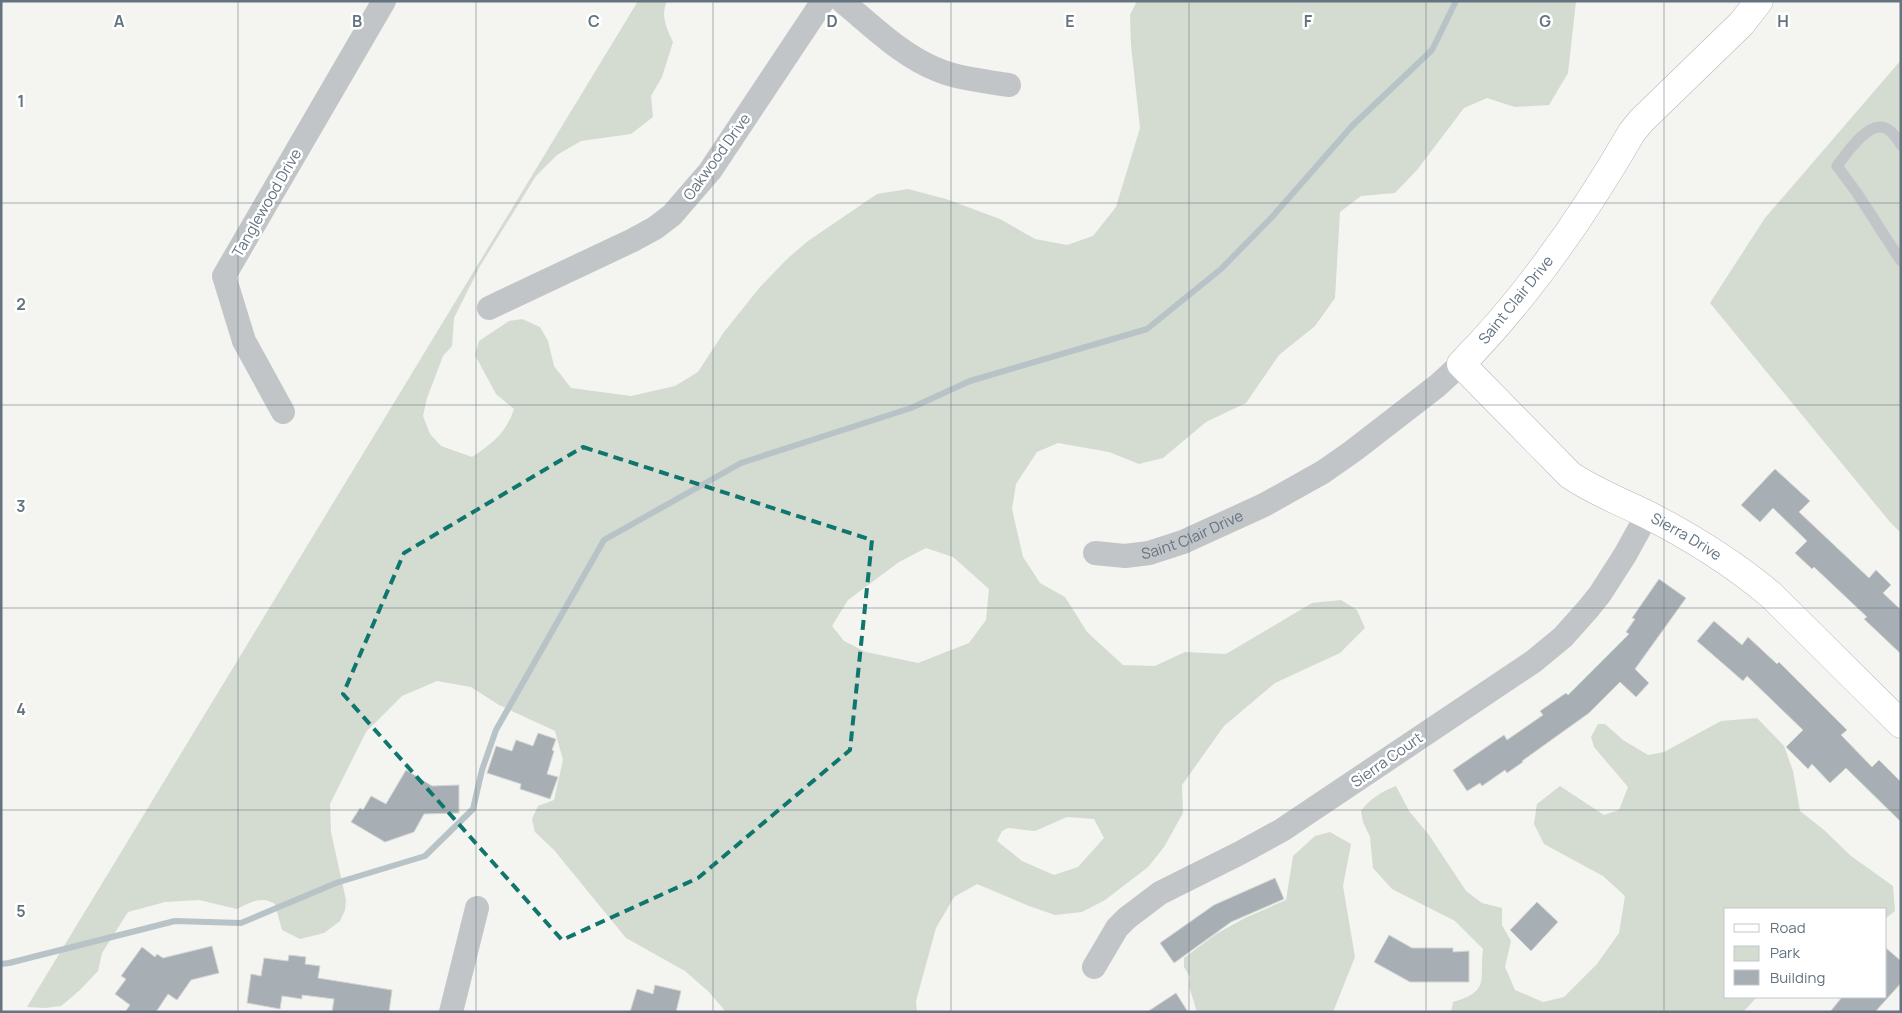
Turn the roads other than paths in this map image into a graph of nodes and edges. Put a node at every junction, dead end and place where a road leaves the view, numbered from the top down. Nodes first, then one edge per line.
1 (384, 1) edge
2 (823, 1) edge
3 (842, 1) edge
4 (1759, 1) edge
5 (1009, 85) dead end
6 (1901, 145) edge
7 (1901, 261) edge
8 (489, 308) dead end
9 (1461, 364) junction
10 (282, 412) dead end
11 (1647, 515) junction
12 (1095, 553) dead end
13 (1901, 724) edge
14 (477, 908) dead end
15 (1094, 966) dead end
16 (451, 1012) edge

1 - 10 street, Tanglewood Drive
2 - 8 street, Oakwood Drive
3 - 5 street
4 - 9 street, Saint Clair Drive
6 - 7 lane
9 - 11 street, Sierra Drive
9 - 12 street, Saint Clair Drive
11 - 13 street, Sierra Drive
11 - 15 street, Sierra Court
14 - 16 street

